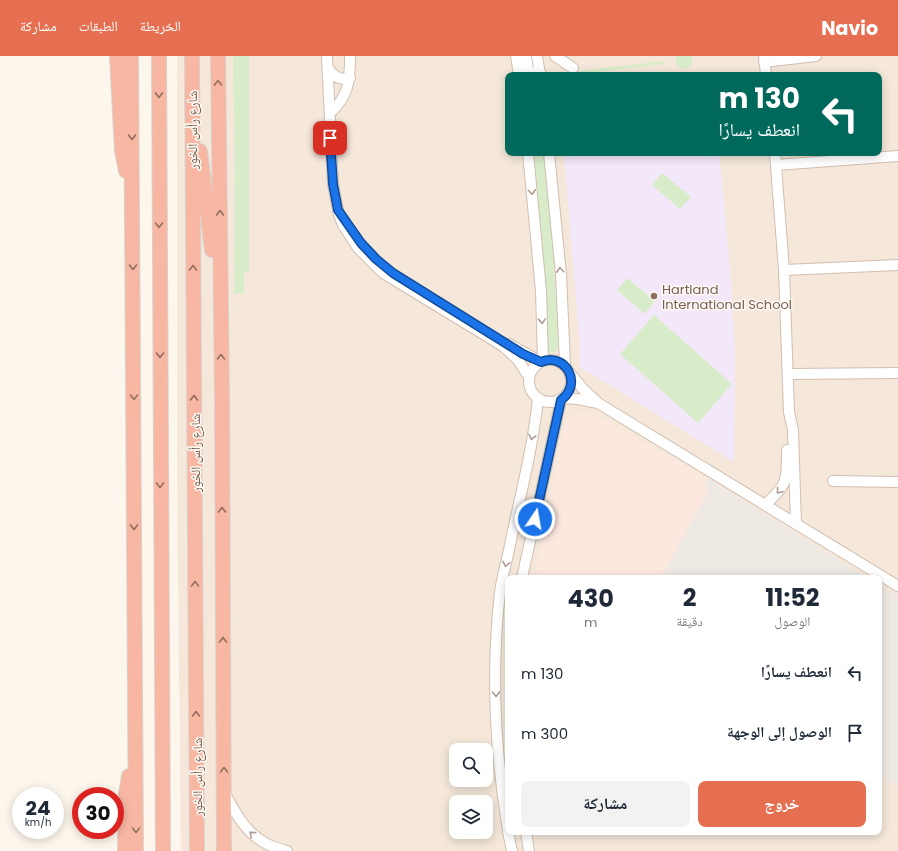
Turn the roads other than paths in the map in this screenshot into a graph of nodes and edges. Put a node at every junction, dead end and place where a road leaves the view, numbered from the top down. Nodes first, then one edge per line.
1 (117, 56) edge
2 (131, 56) edge
3 (159, 56) edge
4 (192, 56) edge
5 (218, 56) edge
6 (327, 56) edge
7 (350, 56) edge
8 (516, 56) edge
9 (526, 56) edge
10 (537, 56) edge
11 (555, 56) edge
12 (816, 56) edge
13 (764, 59) edge
14 (328, 68) junction
15 (573, 68) dead end
16 (523, 72) edge
17 (524, 72) edge
18 (540, 72) edge
19 (766, 72) edge
20 (350, 78) junction
21 (192, 84) junction
22 (330, 113) junction
23 (528, 156) edge
24 (549, 156) edge
25 (775, 156) edge
26 (898, 156) edge
27 (776, 165) junction
28 (132, 185) junction
29 (338, 210) junction
30 (898, 265) edge
31 (784, 270) junction
32 (221, 321) junction
33 (542, 362) junction
34 (567, 369) junction
35 (898, 373) edge
36 (788, 374) junction
37 (529, 377) junction
38 (538, 398) junction
39 (562, 399) junction
40 (598, 404) junction
41 (789, 412) junction
42 (833, 481) dead end
43 (898, 482) edge
44 (765, 505) junction
45 (796, 524) junction
46 (523, 575) edge
47 (880, 575) edge
48 (882, 576) edge
49 (898, 586) edge
50 (136, 763) junction
51 (224, 792) junction
52 (505, 809) edge
53 (509, 835) edge
54 (526, 835) edge
55 (125, 851) edge
56 (136, 851) edge
57 (163, 851) edge
58 (197, 851) edge
59 (224, 851) edge
60 (287, 851) edge
61 (512, 851) edge
62 (529, 851) edge

1 - 28 highway
2 -> 28 highway
3 -> 57 highway
4 - 21 highway, شارع رأس الخور
32 -> 5 highway
6 - 14 street
7 - 20 street
8 - 16 street
9 - 17 street
10 - 18 street
11 - 15 street
12 - 13 street
13 - 19 street
14 - 20 street
14 - 22 street
20 - 22 street
21 - 32 highway
58 -> 21 highway, شارع رأس الخور
22 - 29 street
23 -> 33 street
34 -> 24 street
25 - 27 street
26 - 27 street
27 - 31 street
28 -> 50 highway
29 - 33 street
29 - 37 street
30 - 31 street
31 - 36 street
51 -> 32 highway
33 - 34 street
33 - 37 street
34 - 39 street
34 - 40 street
35 - 36 street
36 - 41 street
37 - 38 street
38 - 39 street
38 -> 52 street
39 - 40 street
39 - 46 street
40 - 44 street
41 -> 44 street
41 - 45 street
42 - 43 street
44 - 45 street
45 - 47 street
48 - 49 street
50 - 55 highway
50 -> 56 highway
51 - 59 highway
60 -> 51 street
53 - 61 street
54 - 62 street

